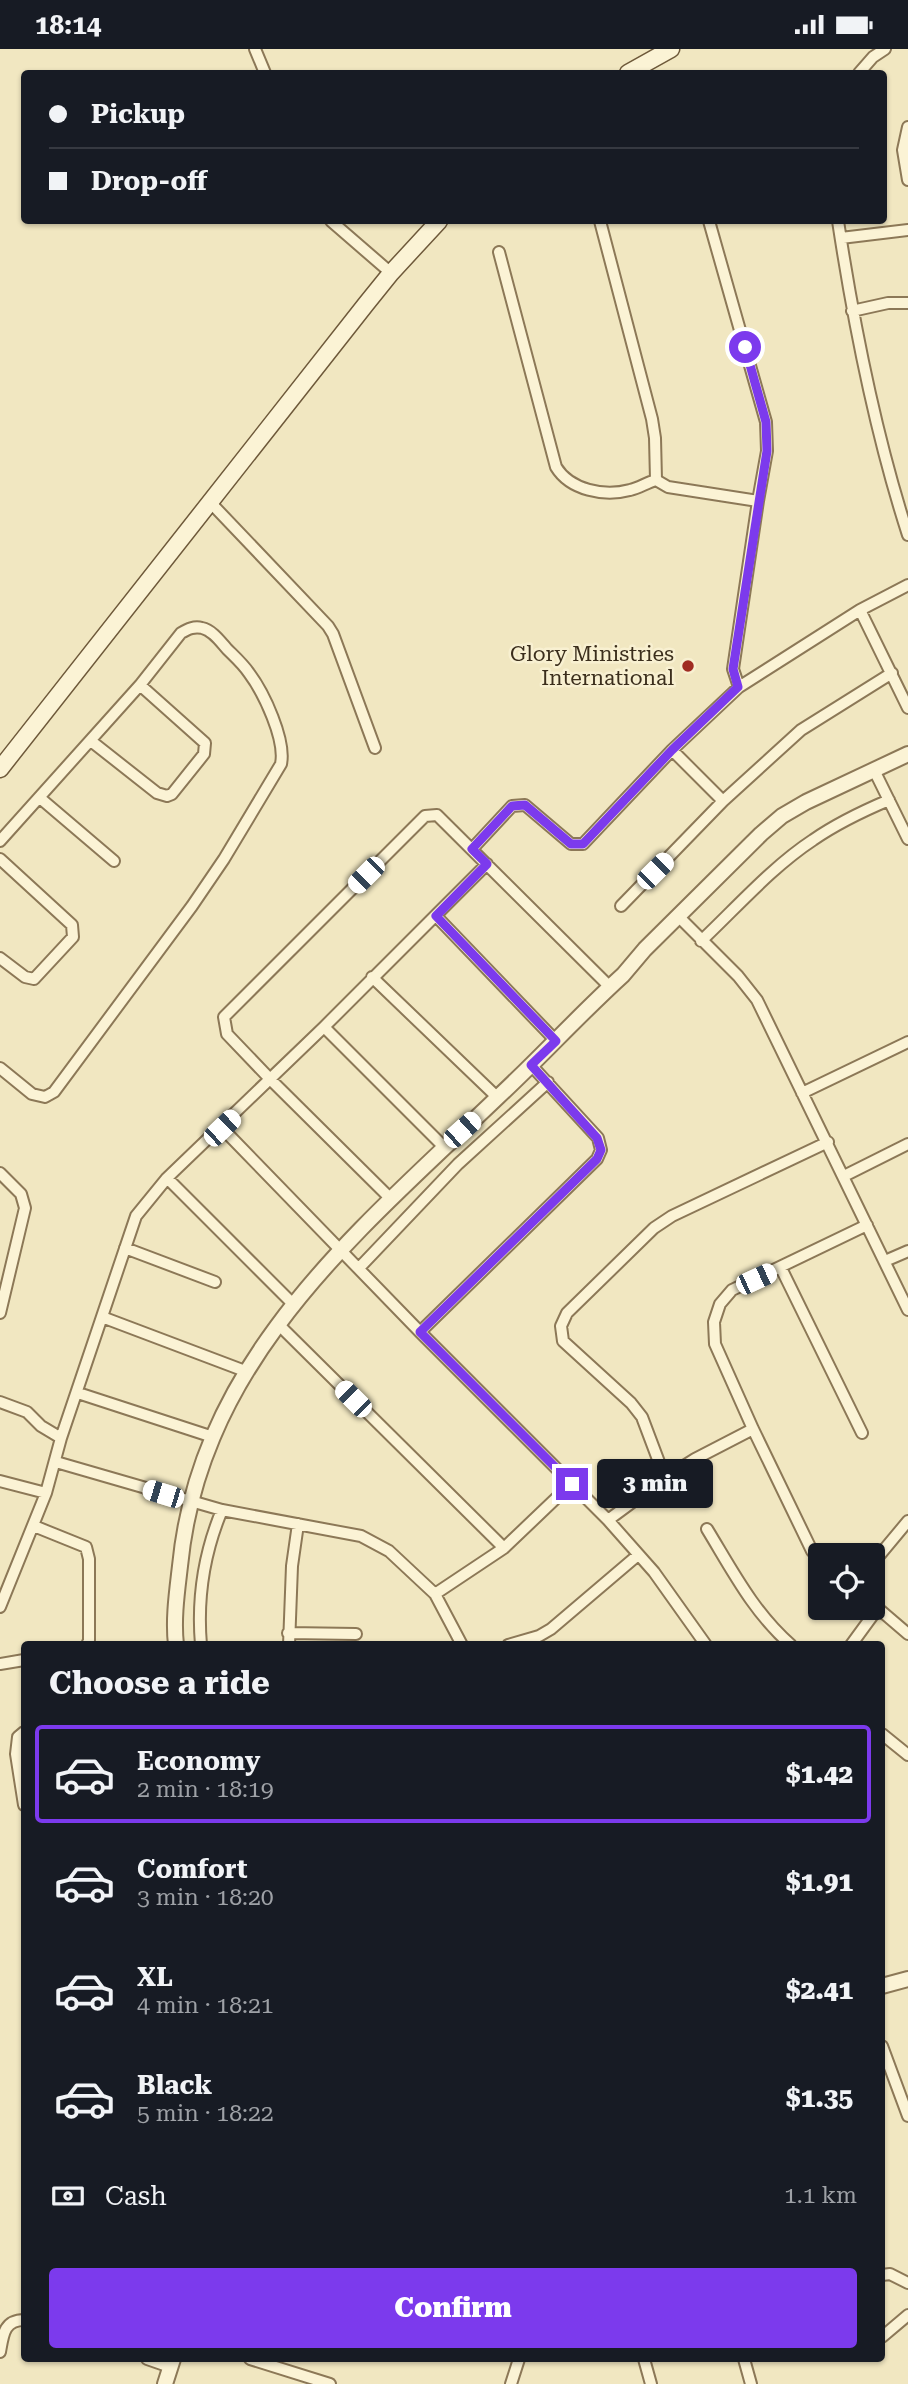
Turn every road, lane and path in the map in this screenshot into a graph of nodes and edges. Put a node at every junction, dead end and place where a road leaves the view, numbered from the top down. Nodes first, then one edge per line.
1 (255, 49) edge
2 (671, 49) edge
3 (885, 49) edge
4 (264, 70) edge
5 (633, 70) edge
6 (862, 70) edge
7 (908, 127) edge
8 (908, 180) edge
9 (334, 224) edge
10 (436, 224) edge
11 (601, 224) edge
12 (710, 224) edge
13 (839, 224) edge
14 (908, 229) edge
15 (841, 238) junction
16 (499, 252) dead end
17 (391, 273) junction
18 (908, 303) edge
19 (852, 311) junction
20 (656, 480) junction
21 (209, 501) junction
22 (758, 502) junction
23 (908, 535) edge
24 (908, 585) edge
25 (860, 610) junction
26 (892, 673) junction
27 (140, 685) junction
28 (738, 687) junction
29 (908, 708) edge
30 (90, 741) junction
31 (375, 748) dead end
32 (672, 750) junction
33 (908, 754) edge
34 (0, 769) edge
35 (874, 770) junction
36 (40, 798) junction
37 (889, 800) junction
38 (723, 801) junction
39 (908, 839) edge
40 (0, 841) edge
41 (472, 849) junction
42 (0, 859) edge
43 (114, 861) dead end
44 (487, 864) junction
45 (621, 906) dead end
46 (436, 916) junction
47 (678, 916) junction
48 (701, 941) junction
49 (0, 958) edge
50 (372, 977) junction
51 (610, 987) junction
52 (324, 1027) junction
53 (556, 1041) junction
54 (908, 1042) edge
55 (531, 1065) junction
56 (0, 1068) edge
57 (271, 1080) junction
58 (548, 1082) junction
59 (802, 1093) junction
60 (498, 1098) junction
61 (222, 1128) junction
62 (828, 1142) junction
63 (908, 1143) edge
64 (444, 1147) junction
65 (0, 1174) edge
66 (844, 1176) junction
67 (167, 1178) junction
68 (390, 1198) junction
69 (867, 1225) junction
70 (125, 1248) junction
71 (340, 1249) junction
72 (908, 1251) edge
73 (885, 1261) junction
74 (359, 1268) junction
75 (781, 1268) junction
76 (215, 1282) dead end
77 (294, 1305) junction
78 (908, 1310) edge
79 (0, 1313) edge
80 (102, 1317) junction
81 (278, 1324) junction
82 (420, 1332) junction
83 (245, 1371) junction
84 (78, 1393) junction
85 (0, 1402) edge
86 (753, 1429) junction
87 (862, 1433) dead end
88 (214, 1437) junction
89 (61, 1438) junction
90 (56, 1462) junction
91 (665, 1478) junction
92 (0, 1481) edge
93 (572, 1484) junction
94 (46, 1493) junction
95 (189, 1502) junction
96 (222, 1510) junction
97 (608, 1520) junction
98 (908, 1521) edge
99 (298, 1524) junction
100 (34, 1526) junction
101 (707, 1529) dead end
102 (808, 1543) edge
103 (504, 1548) junction
104 (885, 1549) edge
105 (638, 1555) junction
106 (435, 1594) junction
107 (0, 1607) edge
108 (885, 1615) edge
109 (868, 1620) edge
110 (288, 1633) junction
111 (356, 1634) dead end
112 (908, 1634) edge
113 (89, 1641) edge
114 (176, 1641) edge
115 (201, 1641) edge
116 (289, 1641) edge
117 (460, 1641) edge
118 (522, 1641) edge
119 (703, 1641) edge
120 (787, 1641) edge
121 (855, 1641) edge
122 (21, 1660) edge
123 (0, 1664) edge
124 (21, 1734) edge
125 (885, 1736) edge
126 (908, 1755) edge
127 (21, 1785) edge
128 (908, 1979) edge
129 (885, 1985) edge
130 (885, 2054) edge
131 (908, 2116) edge
132 (885, 2275) edge
133 (908, 2283) edge
134 (908, 2315) edge
135 (21, 2320) edge
136 (885, 2334) edge
137 (0, 2352) edge
138 (260, 2362) edge
139 (518, 2362) edge
140 (645, 2362) edge
141 (745, 2362) edge
142 (172, 2363) edge
143 (289, 2371) junction
144 (165, 2384) edge
145 (286, 2384) edge
146 (330, 2384) edge
147 (511, 2384) edge
148 (651, 2384) edge
149 (751, 2384) edge

1 - 4 street
2 - 5 main road
3 - 6 street
7 - 8 street
9 - 17 street
10 - 17 main road
11 - 20 street
12 - 22 street
13 - 15 street
14 - 15 street
15 - 19 street
16 - 20 street
17 - 21 main road
18 - 19 street
19 - 23 street
20 - 22 street
21 - 31 street
21 - 34 main road
22 - 28 street
24 - 25 street
25 - 26 street
25 - 28 street
26 - 29 street
26 - 38 street
27 - 30 street
27 - 30 street
27 - 56 street
28 - 32 street
30 - 36 street
32 - 38 street
32 - 41 street
33 - 35 street
35 - 37 street
35 - 47 street
36 - 40 street
36 - 43 street
37 - 39 street
37 - 48 street
38 - 45 street
41 - 44 street
41 - 57 street
42 - 49 street
44 - 46 street
44 - 51 street
46 - 50 street
46 - 53 street
47 - 48 street
47 - 51 street
48 - 59 street
50 - 52 street
50 - 60 street
51 - 53 street
52 - 57 street
52 - 64 street
53 - 55 street
54 - 59 street
55 - 58 street
55 - 60 street
57 - 61 street
57 - 68 street
58 - 74 street
58 - 82 street
59 - 62 street
60 - 64 street
61 - 67 street
61 - 71 street
62 - 66 street
62 - 91 street
63 - 66 street
64 - 68 street
65 - 79 street
66 - 69 street
67 - 70 street
67 - 77 street
68 - 71 street
69 - 73 street
69 - 75 street
70 - 76 street
70 - 80 street
71 - 74 street
71 - 77 street
72 - 73 street
73 - 78 street
74 - 82 street
75 - 86 street
75 - 87 street
77 - 81 street
80 - 83 street
80 - 84 street
81 - 83 street
81 - 103 street
82 - 93 street
83 - 88 street
84 - 88 street
84 - 89 street
85 - 89 street
86 - 91 street
86 - 102 street
88 - 95 street
89 - 90 street
90 - 94 street
90 - 95 street
91 - 97 street
92 - 94 street
93 - 97 street
93 - 103 street
94 - 100 street
95 - 96 street
95 - 114 street
96 - 99 street
96 - 115 street
97 - 105 street
98 - 104 street
99 - 106 street
99 - 110 street
100 - 107 street
100 - 113 street
101 - 120 street
103 - 106 street
105 - 118 street
105 - 119 street
106 - 117 street
108 - 112 street
109 - 121 street
110 - 111 street
110 - 116 street
122 - 123 street
124 - 127 street
125 - 126 street
128 - 129 street
130 - 131 street
132 - 133 street
134 - 136 street
135 - 137 street
138 - 143 street
139 - 147 street
140 - 148 street
141 - 149 street
142 - 144 street
143 - 145 street
143 - 146 street

